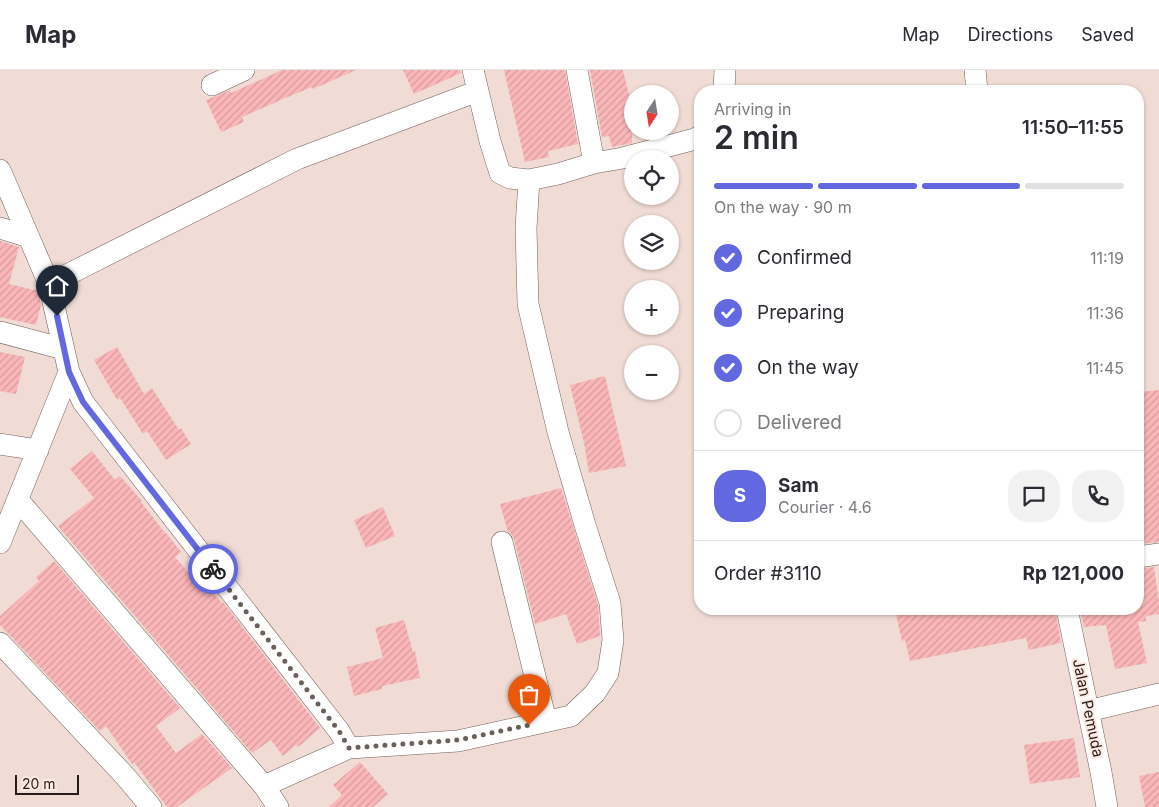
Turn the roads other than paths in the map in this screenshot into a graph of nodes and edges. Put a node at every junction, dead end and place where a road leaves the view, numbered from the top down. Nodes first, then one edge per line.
1 (244, 70) edge
2 (473, 70) edge
3 (577, 70) edge
4 (725, 70) edge
5 (975, 70) edge
6 (212, 85) dead end
7 (724, 85) edge
8 (976, 85) edge
9 (478, 92) junction
10 (694, 139) edge
11 (594, 163) junction
12 (0, 170) edge
13 (529, 180) junction
14 (0, 228) edge
15 (29, 237) junction
16 (49, 284) junction
17 (0, 332) edge
18 (64, 349) junction
19 (69, 372) junction
20 (0, 444) edge
21 (38, 450) junction
22 (18, 500) junction
23 (502, 542) dead end
24 (0, 543) edge
25 (1159, 554) edge
26 (1144, 556) edge
27 (1069, 615) edge
28 (0, 643) edge
29 (1159, 694) edge
30 (1088, 711) junction
31 (546, 721) junction
32 (349, 748) junction
33 (264, 786) junction
34 (152, 807) edge
35 (278, 807) edge
36 (1107, 807) edge

1 - 6 street
2 - 9 street
3 - 11 street
4 - 7 street
5 - 8 street
9 - 13 street
9 - 16 street
10 - 11 street
11 - 13 street
12 - 15 street
13 - 31 street
14 - 15 street
15 - 16 street
16 - 18 street
17 - 18 street
18 - 19 street
19 - 21 street
19 - 32 street
20 - 21 street
21 - 22 street
22 - 24 street
22 - 33 street
23 - 31 street
25 - 26 street
27 - 30 street, Jalan Pemuda
28 - 34 street
29 - 30 street
30 - 36 street, Jalan Pemuda
31 - 32 street
32 - 33 street
33 - 35 street

